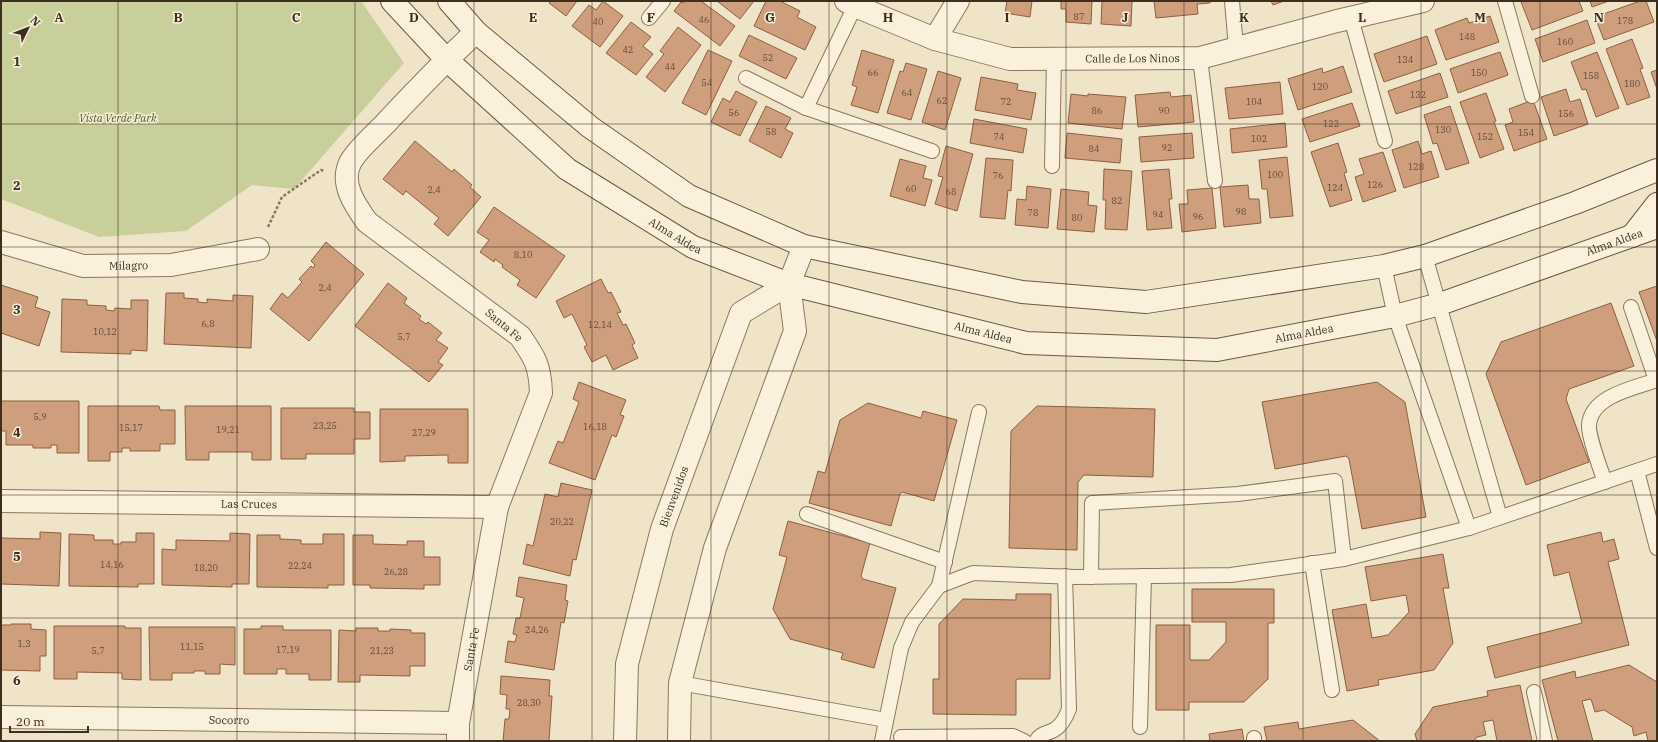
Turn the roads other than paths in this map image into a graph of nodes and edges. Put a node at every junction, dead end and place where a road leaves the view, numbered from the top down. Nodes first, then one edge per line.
1 (392, 1) edge
2 (450, 1) edge
3 (663, 1) edge
4 (958, 1) edge
5 (1232, 1) edge
6 (1423, 1) edge
7 (1505, 1) edge
8 (851, 4) edge
9 (649, 18) dead end
10 (1351, 18) junction
11 (476, 32) junction
12 (935, 39) junction
13 (1236, 48) junction
14 (1054, 58) junction
15 (1200, 58) junction
16 (446, 59) junction
17 (746, 78) dead end
18 (1532, 96) dead end
19 (806, 108) junction
20 (1385, 141) dead end
21 (932, 151) dead end
22 (1052, 166) dead end
23 (1657, 170) edge
24 (1216, 181) dead end
25 (1657, 204) edge
26 (1657, 227) edge
27 (1632, 236) junction
28 (1, 242) edge
29 (804, 246) junction
30 (258, 249) road end
31 (1425, 256) junction
32 (1384, 266) junction
33 (789, 284) junction
34 (1440, 304) junction
35 (1631, 306) dead end
36 (1395, 316) junction
37 (1657, 380) edge
38 (979, 412) dead end
39 (1657, 464) edge
40 (1637, 471) junction
41 (1604, 482) junction
42 (1, 501) edge
43 (497, 507) junction
44 (807, 514) dead end
45 (1500, 517) junction
46 (1469, 528) junction
47 (1657, 548) edge
48 (1344, 559) junction
49 (944, 562) junction
50 (1312, 563) junction
51 (1065, 576) junction
52 (1091, 576) junction
53 (1144, 576) junction
54 (939, 586) junction
55 (680, 683) junction
56 (1332, 690) dead end
57 (1534, 692) dead end
58 (1, 717) edge
59 (886, 720) junction
60 (1140, 727) dead end
61 (458, 732) edge
62 (901, 737) dead end
63 (625, 741) edge
64 (679, 741) edge
65 (882, 741) edge
66 (1024, 741) edge
67 (1036, 741) edge
68 (1545, 741) edge

1 - 16 street, Alma Aldea
2 - 11 street
3 - 9 lane
4 - 12 street
5 - 13 lane
6 - 10 street, Calle de Los Ninos
7 - 18 lane
8 - 12 street, Calle de Los Ninos
8 - 19 lane
10 - 13 street, Calle de Los Ninos
10 - 20 lane
11 - 16 street
11 - 29 street
12 - 14 street, Calle de Los Ninos
13 - 15 street, Calle de Los Ninos
14 - 15 street, Calle de Los Ninos
14 - 22 lane
15 - 24 lane
16 - 33 street, Alma Aldea
16 - 43 street, Santa Fe
17 - 19 lane
19 - 21 lane
23 - 31 street
25 - 27 street
26 - 27 street, Alma Aldea
27 - 34 street, Alma Aldea
28 - 30 street, Milagro
29 - 32 street
29 - 33 street
31 - 32 street
31 - 34 lane
32 - 36 lane
33 - 36 street, Alma Aldea
33 - 55 street
33 - 63 street, Bienvenidos
34 - 36 street, Alma Aldea
34 - 45 lane
35 - 37 lane
36 - 46 lane
37 - 41 lane
38 - 49 lane
39 - 40 lane
40 - 41 lane
40 - 47 lane
41 - 45 lane
42 - 43 street, Las Cruces
43 - 61 street, Santa Fe
44 - 49 lane
45 - 46 lane
46 - 48 lane
48 - 50 lane
48 - 52 lane
49 - 54 lane
50 - 53 lane
50 - 56 lane
51 - 52 lane
51 - 54 lane
51 - 67 lane
52 - 53 lane
53 - 60 lane
54 - 59 lane
55 - 59 lane
55 - 64 street
57 - 68 lane
58 - 61 street, Socorro
59 - 65 lane
62 - 66 lane

